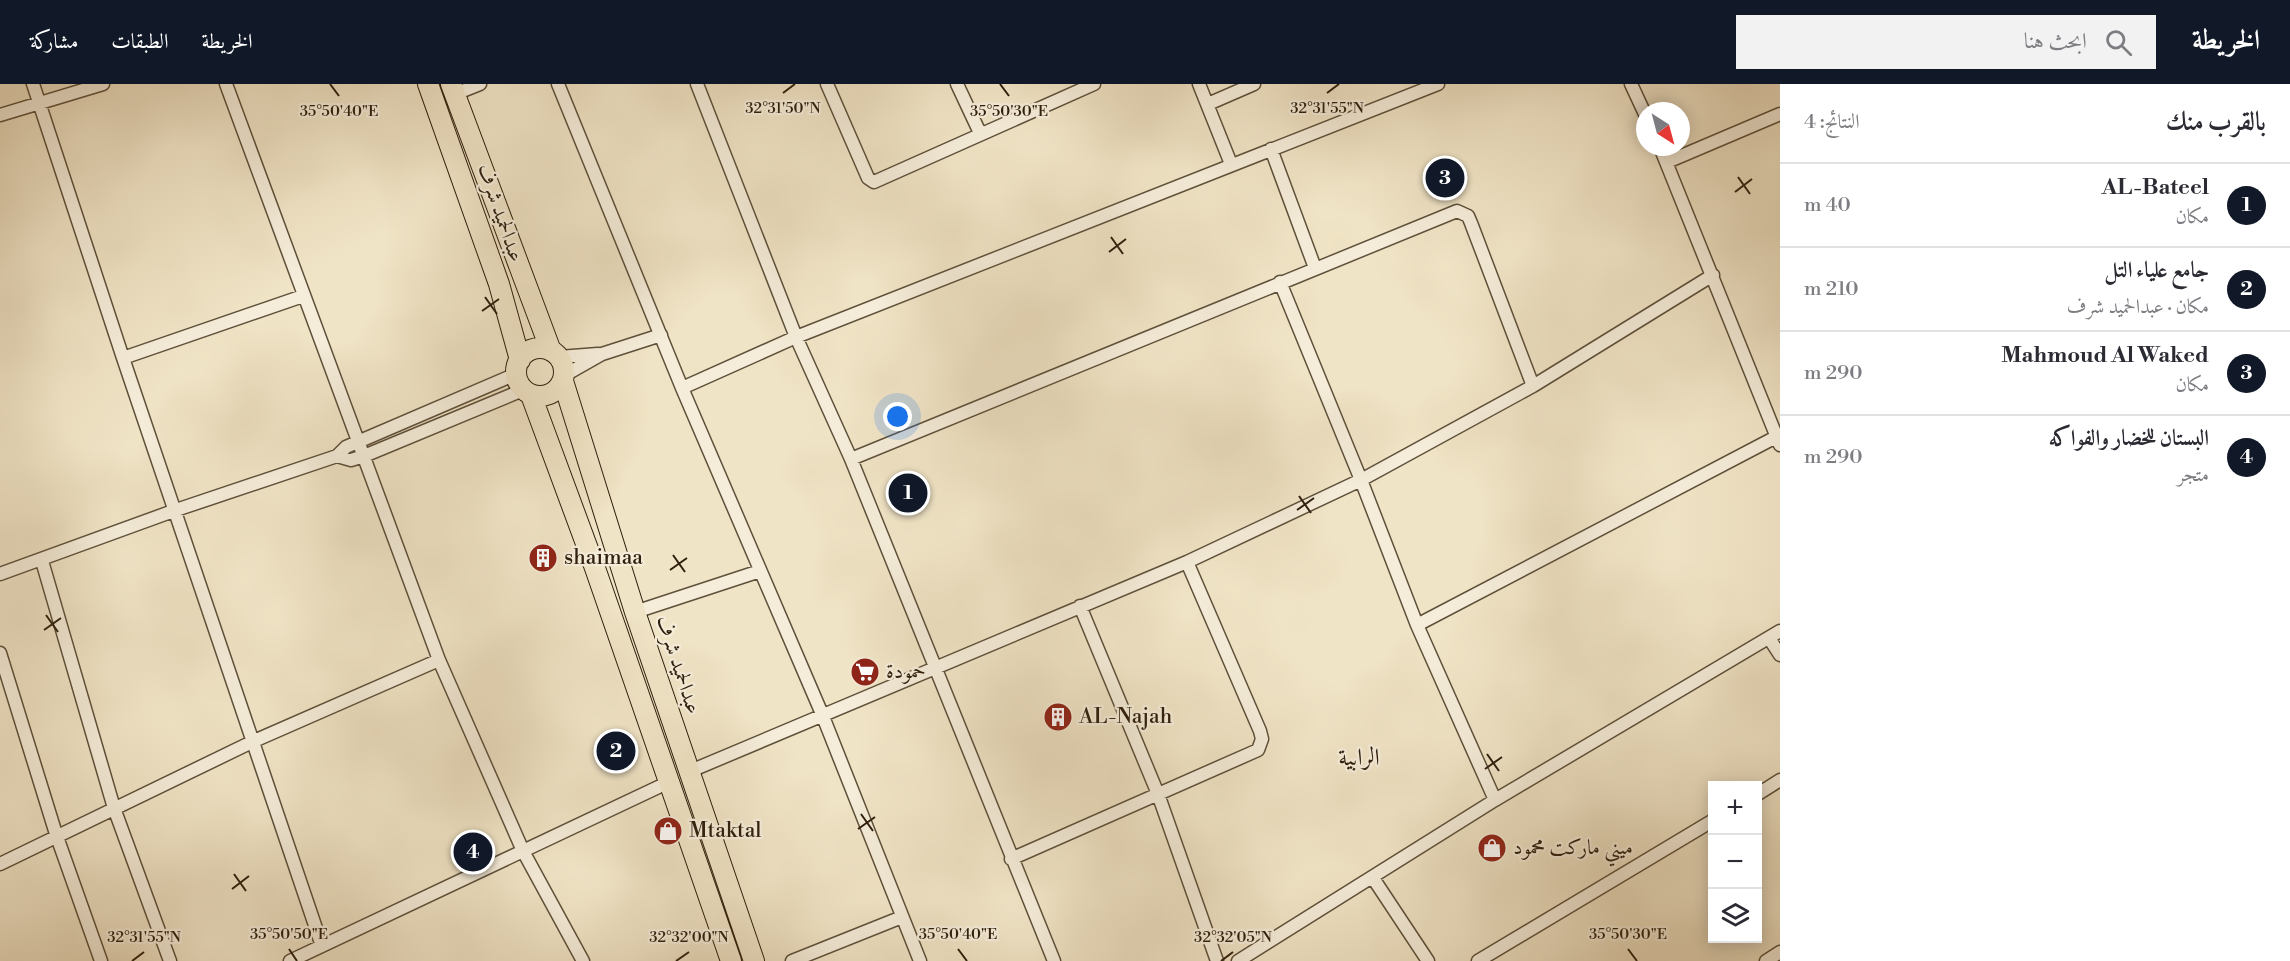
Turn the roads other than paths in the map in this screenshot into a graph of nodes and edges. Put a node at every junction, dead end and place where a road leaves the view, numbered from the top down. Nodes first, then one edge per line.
1 (33, 84) edge
2 (103, 84) edge
3 (226, 84) edge
4 (428, 84) edge
5 (480, 84) edge
6 (558, 84) edge
7 (696, 84) edge
8 (827, 84) edge
9 (957, 84) edge
10 (1092, 84) edge
11 (1199, 84) edge
12 (1254, 84) edge
13 (1438, 84) edge
14 (1631, 84) edge
15 (453, 89) edge
16 (1639, 102) edge
17 (40, 104) junction
18 (1208, 104) junction
19 (1780, 114) edge
20 (0, 115) edge
21 (980, 133) junction
22 (1271, 149) junction
23 (1664, 156) edge
24 (1667, 162) junction
25 (1231, 164) junction
26 (1315, 268) junction
27 (1713, 275) junction
28 (1280, 282) junction
29 (303, 296) junction
30 (661, 335) junction
31 (796, 337) junction
32 (603, 354) junction
33 (123, 358) junction
34 (559, 366) junction
35 (523, 380) junction
36 (1533, 386) junction
37 (682, 388) junction
38 (359, 441) junction
39 (1778, 441) edge
40 (338, 456) junction
41 (364, 456) junction
42 (851, 459) junction
43 (1361, 480) junction
44 (176, 510) junction
45 (42, 561) junction
46 (1187, 562) junction
47 (760, 571) junction
48 (0, 574) edge
49 (1080, 606) junction
50 (635, 612) junction
51 (1417, 625) junction
52 (1775, 634) edge
53 (0, 653) edge
54 (1780, 655) edge
55 (440, 660) junction
56 (933, 667) junction
57 (822, 714) junction
58 (254, 741) junction
59 (688, 772) junction
60 (1780, 780) edge
61 (669, 782) junction
62 (1762, 791) edge
63 (1158, 794) junction
64 (1495, 800) junction
65 (114, 808) junction
66 (1708, 824) edge
67 (56, 834) junction
68 (523, 851) junction
69 (1011, 858) junction
70 (0, 864) edge
71 (1373, 878) junction
72 (902, 917) junction
73 (322, 945) junction
74 (1780, 952) edge
75 (101, 961) edge
76 (170, 961) edge
77 (290, 961) edge
78 (583, 961) edge
79 (731, 961) edge
80 (754, 961) edge
81 (792, 961) edge
82 (920, 961) edge
83 (1054, 961) edge
84 (1217, 961) edge
85 (1238, 961) edge
86 (1428, 961) edge
87 (1478, 961) edge
88 (1766, 961) edge

1 - 17 street
2 - 17 street
3 - 29 street
4 - 35 main road, عبدالحميد شرف
5 - 15 street
6 - 30 street
7 - 31 street
8 - 21 street
9 - 21 street
10 - 21 street
11 - 18 street
12 - 18 street
13 - 22 street
14 - 16 street
15 - 34 main road, عبدالحميد شرف
17 - 20 street
17 - 33 street
18 - 25 street
19 - 24 street
22 - 25 street
22 - 26 street
23 - 24 street
24 - 27 street
25 - 31 street
26 - 28 street
26 - 36 street
27 - 36 street
27 - 39 street
28 - 42 street
28 - 43 street
29 - 33 street
29 - 38 street
30 - 32 street
30 - 37 street
31 - 37 street
31 - 42 street
32 - 34 street
32 - 34 street
33 - 44 street
34 - 35 main road
34 - 35 main road
34 - 50 main road, عبدالحميد شرف
35 - 38 street
35 - 41 street
35 - 61 main road, عبدالحميد شرف
36 - 43 street
37 - 47 street
38 - 40 street
38 - 41 street
39 - 51 street
40 - 41 street
40 - 44 street
41 - 55 street
42 - 56 street
43 - 46 street
43 - 51 street
44 - 45 street
44 - 58 street
45 - 48 street
45 - 65 street
46 - 49 street
46 - 63 street
47 - 50 street
47 - 57 street
49 - 56 street
49 - 63 street
50 - 59 main road, عبدالحميد شرف
51 - 64 street
52 - 54 street
52 - 64 street
53 - 67 street
55 - 58 street
55 - 68 street
56 - 57 street
56 - 69 street
57 - 59 street
57 - 72 street
58 - 65 street
58 - 73 street
59 - 80 main road, عبدالحميد شرف
60 - 62 street
61 - 68 street
61 - 79 main road, عبدالحميد شرف
63 - 69 street
63 - 84 street
64 - 71 street
65 - 67 street
65 - 76 street
66 - 87 street
67 - 70 street
67 - 75 street
68 - 73 street
68 - 78 street
69 - 83 street
71 - 85 street
71 - 86 street
72 - 81 street
72 - 82 street
73 - 77 street
74 - 88 street

